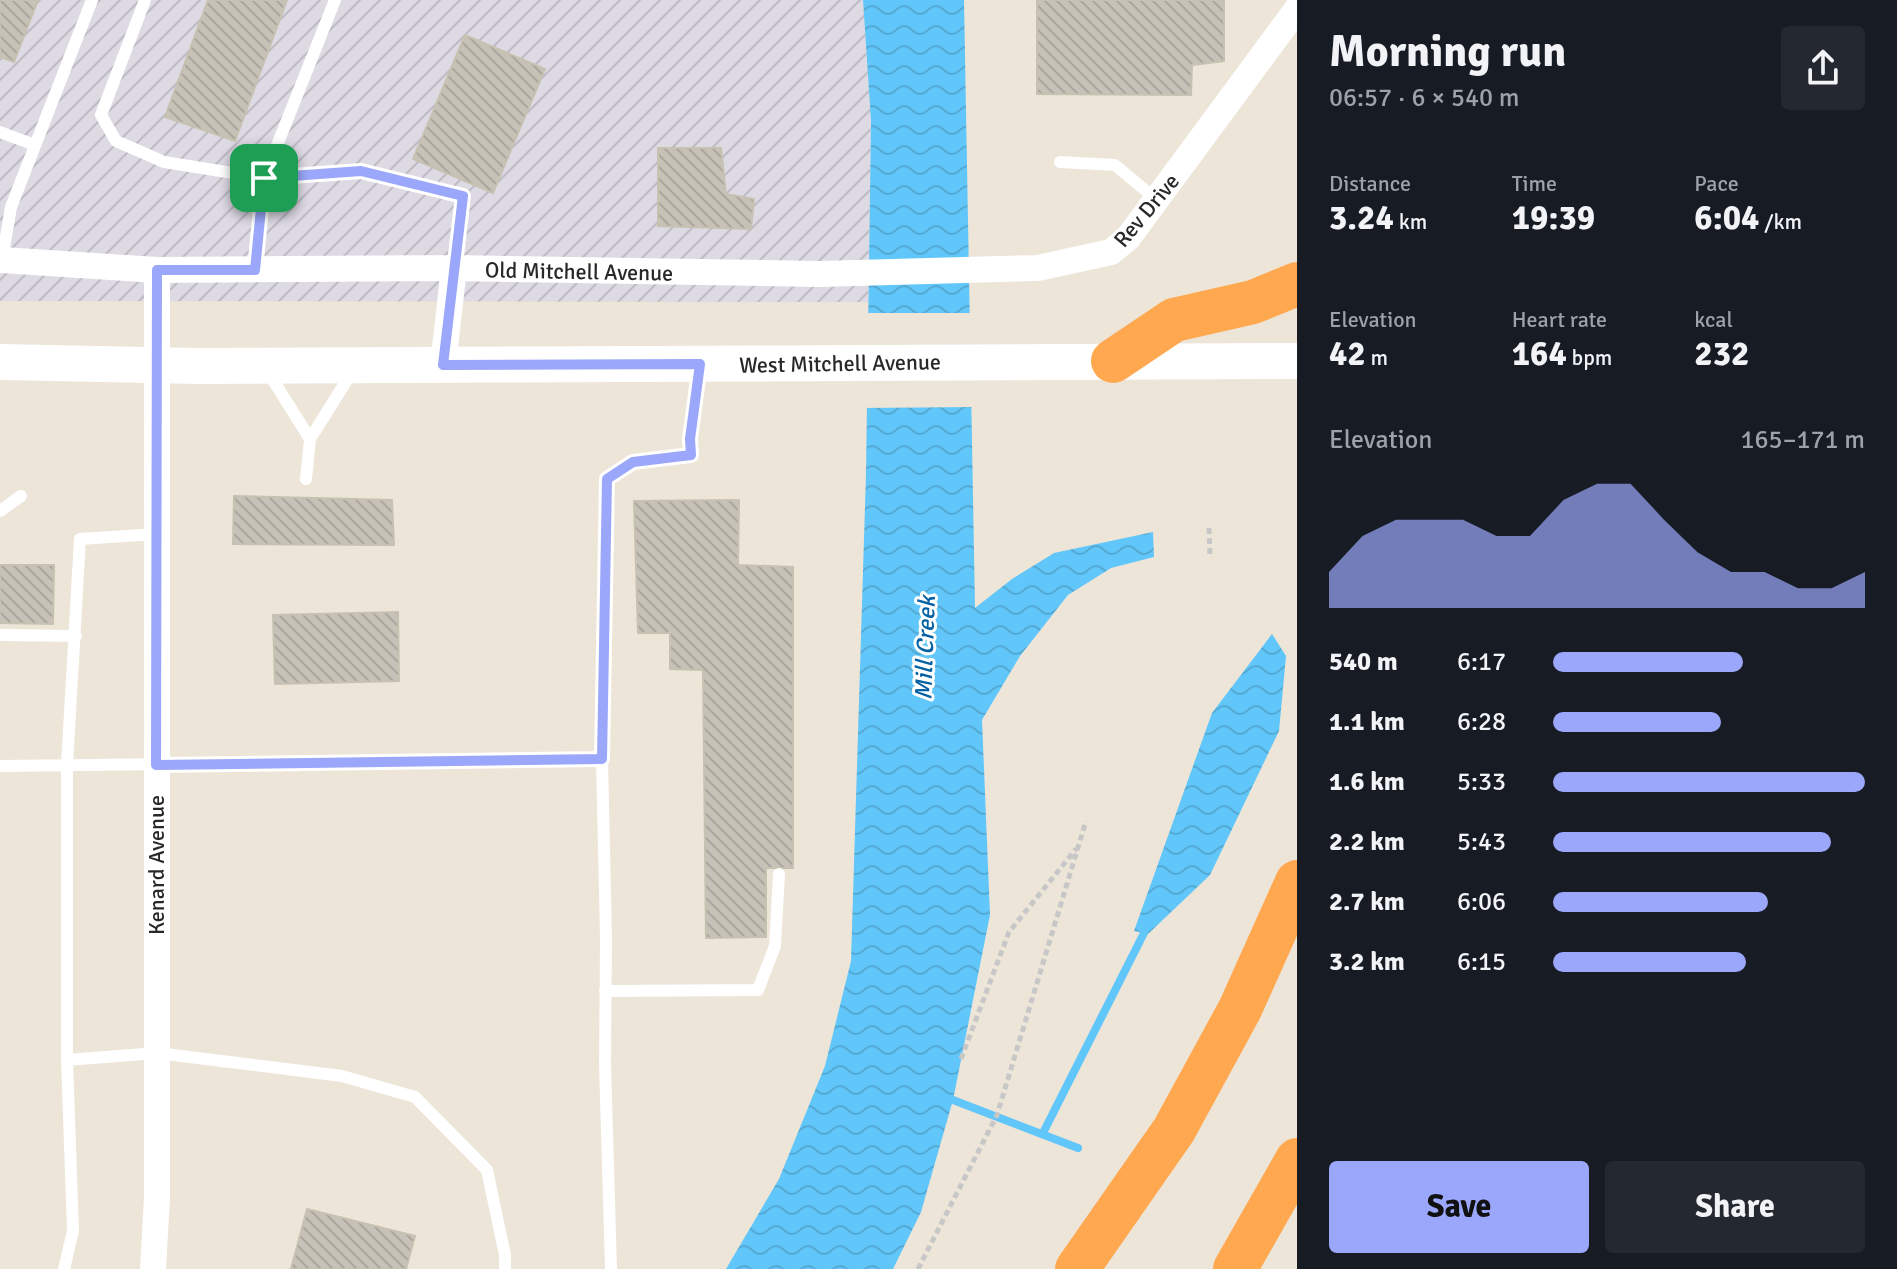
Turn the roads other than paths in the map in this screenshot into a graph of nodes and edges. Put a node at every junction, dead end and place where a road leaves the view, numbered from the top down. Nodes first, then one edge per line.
1 (92, 0) edge
2 (145, 0) edge
3 (335, 0) edge
4 (1297, 9) edge
5 (0, 132) edge
6 (35, 145) junction
7 (1060, 162) dead end
8 (264, 178) junction
9 (1157, 200) junction
10 (1, 260) edge
11 (454, 268) junction
12 (157, 270) junction
13 (255, 270) junction
14 (820, 274) joint
15 (1297, 284) edge
16 (1113, 361) junction
17 (1297, 361) edge
18 (0, 362) edge
19 (159, 364) junction
20 (700, 364) junction
21 (443, 365) junction
22 (264, 366) junction
23 (356, 366) junction
24 (310, 439) junction
25 (306, 479) dead end
26 (21, 496) dead end
27 (0, 511) edge
28 (158, 534) junction
29 (0, 635) edge
30 (76, 636) junction
31 (602, 759) junction
32 (67, 765) junction
33 (156, 765) junction
34 (0, 766) edge
35 (779, 874) dead end
36 (1297, 882) edge
37 (605, 991) junction
38 (157, 1053) junction
39 (67, 1060) junction
40 (1297, 1160) edge
41 (64, 1269) edge
42 (153, 1269) edge
43 (505, 1269) edge
44 (611, 1269) edge
45 (1077, 1269) edge
46 (1235, 1269) edge

1 - 6 lane
2 - 8 lane
3 - 8 lane
4 - 9 street, Rev Drive
5 - 6 lane
6 - 10 lane
7 - 9 lane
8 - 11 lane
8 - 13 lane
9 - 14 street, Rev Drive
10 - 12 street, Old Mitchell Avenue
11 - 13 street, Old Mitchell Avenue
11 - 14 street, Old Mitchell Avenue
11 - 21 street
12 - 13 street, Old Mitchell Avenue
12 - 19 street
15 - 16 highway
16 - 17 main road, West Mitchell Avenue
16 - 20 main road, West Mitchell Avenue
18 - 19 main road, West Mitchell Avenue
19 - 22 main road, West Mitchell Avenue
19 - 28 street, Kenard Avenue
20 - 21 main road, West Mitchell Avenue
20 - 31 lane
21 - 23 main road, West Mitchell Avenue
22 - 23 main road, West Mitchell Avenue
22 - 24 lane
23 - 24 lane
24 - 25 lane
26 - 27 lane
28 - 30 lane
28 - 33 street, Kenard Avenue
29 - 30 lane
30 - 32 lane
31 - 33 lane
31 - 37 lane
32 - 33 lane
32 - 34 lane
32 - 39 lane
33 - 38 street, Kenard Avenue
35 - 37 lane
36 - 45 highway
37 - 44 lane
38 - 39 lane
38 - 42 street, Kenard Avenue
38 - 43 lane
39 - 41 lane
40 - 46 highway

